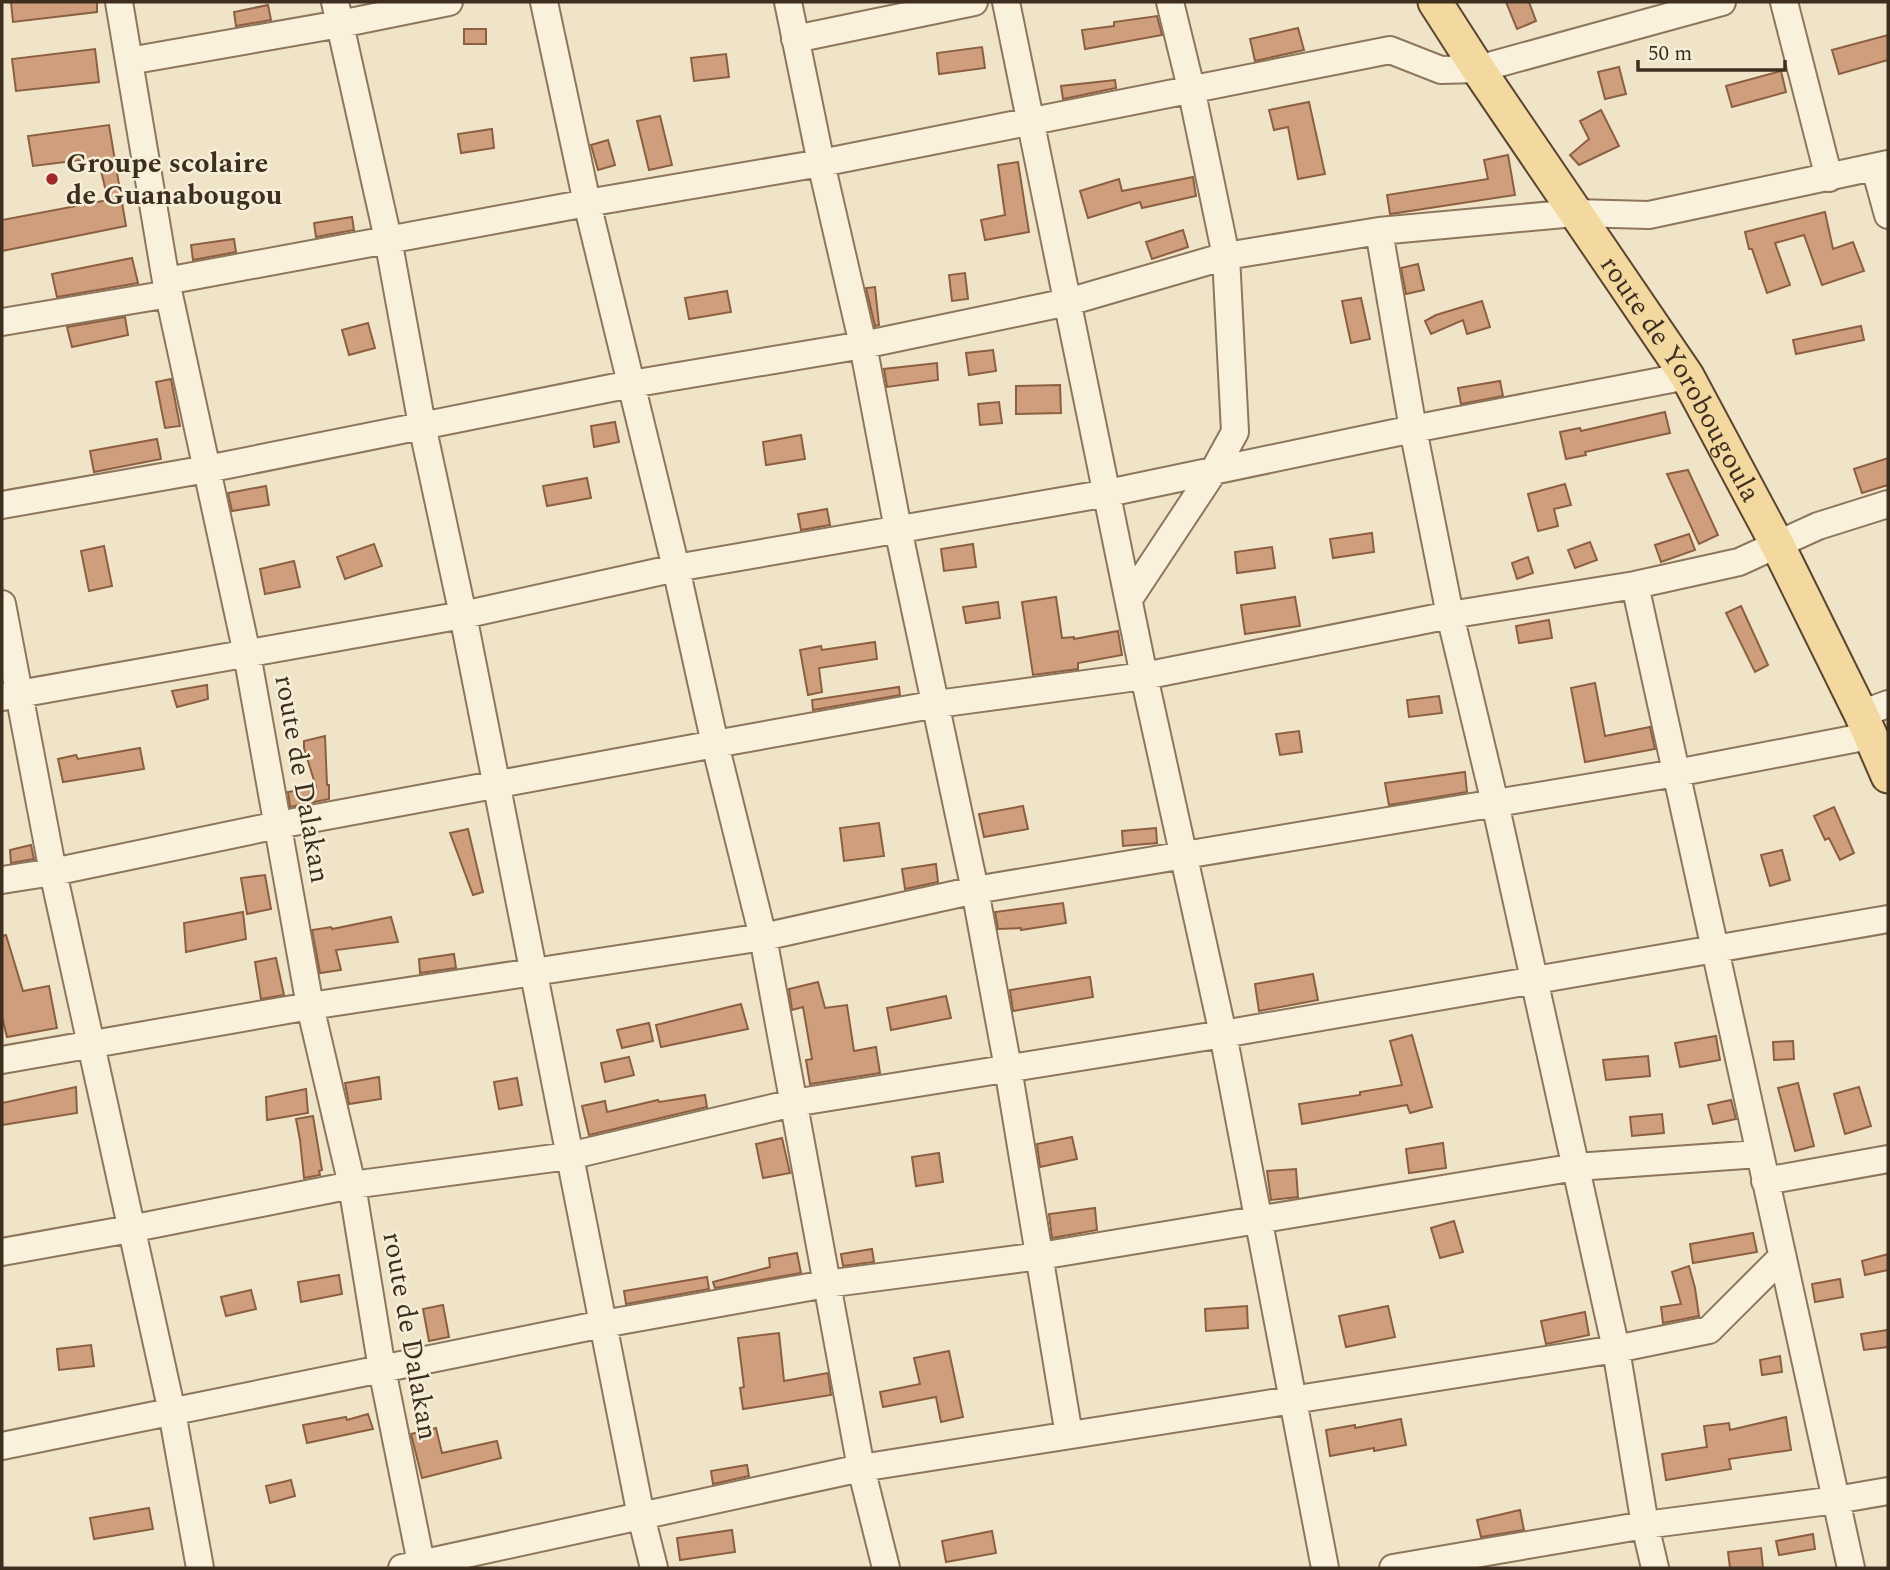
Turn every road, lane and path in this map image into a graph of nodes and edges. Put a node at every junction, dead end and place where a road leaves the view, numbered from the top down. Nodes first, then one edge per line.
1 (119, 2) edge
2 (449, 2) edge
3 (544, 2) edge
4 (788, 2) edge
5 (974, 2) edge
6 (1006, 2) edge
7 (1170, 2) edge
8 (1435, 2) edge
9 (1722, 2) edge
10 (1784, 2) edge
11 (338, 13) edge
12 (795, 39) junction
13 (129, 61) junction
14 (1478, 69) junction
15 (1191, 88) junction
16 (1032, 120) junction
17 (821, 163) junction
18 (1882, 166) edge
19 (1829, 178) junction
20 (587, 203) junction
21 (1576, 213) junction
22 (1888, 215) edge
23 (1378, 231) junction
24 (388, 239) junction
25 (1226, 256) junction
26 (167, 287) junction
27 (1068, 302) junction
28 (2, 322) edge
29 (863, 345) junction
30 (1687, 376) junction
31 (631, 384) junction
32 (422, 425) junction
33 (1413, 429) junction
34 (206, 469) junction
35 (1213, 472) junction
36 (1108, 492) junction
37 (1888, 504) edge
38 (2, 505) edge
39 (898, 529) junction
40 (1778, 546) junction
41 (676, 568) junction
42 (1635, 585) junction
43 (1129, 599) junction
44 (2, 604) edge
45 (463, 615) junction
46 (1450, 615) junction
47 (247, 654) junction
48 (1144, 676) junction
49 (11, 695) edge
50 (937, 704) junction
51 (1873, 718) edge
52 (715, 744) junction
53 (1676, 773) junction
54 (1888, 776) edge
55 (496, 784) junction
56 (1495, 803) junction
57 (278, 825) junction
58 (1184, 854) junction
59 (52, 872) junction
60 (2, 880) edge
61 (975, 890) junction
62 (1888, 919) edge
63 (763, 937) junction
64 (1716, 948) junction
65 (532, 974) junction
66 (1534, 982) junction
67 (310, 1006) junction
68 (1223, 1034) junction
69 (92, 1044) junction
70 (2, 1060) edge
71 (1008, 1068) junction
72 (793, 1103) junction
73 (1759, 1154) junction
74 (569, 1156) junction
75 (1888, 1158) edge
76 (1576, 1167) junction
77 (1765, 1181) junction
78 (352, 1185) junction
79 (1258, 1220) junction
80 (130, 1229) junction
81 (2, 1252) edge
82 (1040, 1256) junction
83 (1782, 1257) junction
84 (826, 1284) junction
85 (603, 1324) junction
86 (1616, 1349) junction
87 (382, 1369) junction
88 (1291, 1400) junction
89 (172, 1412) junction
90 (1069, 1435) junction
91 (2, 1446) edge
92 (860, 1468) junction
93 (1888, 1491) edge
94 (1836, 1500) junction
95 (641, 1516) junction
96 (1645, 1525) junction
97 (415, 1567) edge
98 (200, 1568) edge
99 (654, 1568) edge
100 (886, 1568) edge
101 (1325, 1568) edge
102 (1393, 1568) edge
103 (1655, 1568) edge
104 (1851, 1568) edge

1 - 13 street, route de Dalakan
2 - 11 street
3 - 20 street
4 - 12 street
5 - 12 street
6 - 16 street
7 - 15 street
8 - 14 main road, route de Yorobougoula
9 - 14 street
10 - 19 street
11 - 13 street
11 - 24 street
12 - 17 street
13 - 26 street, route de Dalakan
14 - 15 street
14 - 21 main road, route de Yorobougoula
15 - 16 street
15 - 25 street
16 - 17 street
16 - 27 street
17 - 20 street
17 - 29 street
18 - 19 street
18 - 22 street
19 - 21 street
20 - 24 street
20 - 31 street
21 - 23 street
21 - 30 main road, route de Yorobougoula
23 - 25 street
23 - 33 street
24 - 26 street
24 - 32 street
25 - 27 street
25 - 35 street
26 - 28 street
26 - 34 street, route de Dalakan
27 - 29 street
27 - 36 street
29 - 31 street
29 - 39 street
30 - 33 street
30 - 40 main road, route de Yorobougoula
31 - 32 street
31 - 41 street
32 - 34 street
32 - 45 street
33 - 35 street
33 - 46 street
34 - 38 street
34 - 47 street, route de Dalakan
35 - 36 street
35 - 43 street
36 - 39 street
36 - 43 street
37 - 40 street
39 - 41 street
39 - 50 street
40 - 42 street
40 - 51 main road, route de Yorobougoula
41 - 45 street
41 - 52 street
42 - 46 street
42 - 53 street
43 - 48 street
44 - 49 street
45 - 47 street
45 - 55 street
46 - 48 street
46 - 56 street
47 - 49 street
47 - 57 street, route de Dalakan
48 - 50 street
48 - 58 street
49 - 59 street
50 - 52 street
50 - 61 street
51 - 53 street
51 - 54 main road, route de Yorobougoula
52 - 55 street
52 - 63 street
53 - 56 street
53 - 64 street
55 - 57 street
55 - 65 street
56 - 58 street
56 - 66 street
57 - 59 street
57 - 67 street, route de Dalakan
58 - 61 street
58 - 68 street
59 - 60 street
59 - 69 street
61 - 63 street
61 - 71 street
62 - 64 street
63 - 65 street
63 - 72 street
64 - 66 street
64 - 73 street
65 - 67 street
65 - 74 street
66 - 68 street
66 - 76 street
67 - 69 street
67 - 78 street, route de Dalakan
68 - 71 street
68 - 79 street
69 - 70 street
69 - 80 street
71 - 72 street
71 - 82 street
72 - 74 street
72 - 84 street
73 - 76 street
73 - 77 street
74 - 78 street
74 - 85 street
75 - 77 street
76 - 79 street
76 - 86 street
77 - 83 street
78 - 80 street
78 - 87 street, route de Dalakan
79 - 82 street
79 - 88 street
80 - 81 street
80 - 89 street
82 - 84 street
82 - 90 street
83 - 86 street
83 - 94 street
84 - 85 street
84 - 92 street
85 - 87 street
85 - 95 street
86 - 88 street
86 - 96 street
87 - 89 street
87 - 97 street, route de Dalakan
88 - 90 street
88 - 101 street
89 - 91 street
89 - 98 street
90 - 92 street
92 - 95 street
92 - 100 street
93 - 94 street
94 - 96 street
94 - 104 street
95 - 97 street
95 - 99 street
96 - 102 street
96 - 103 street

